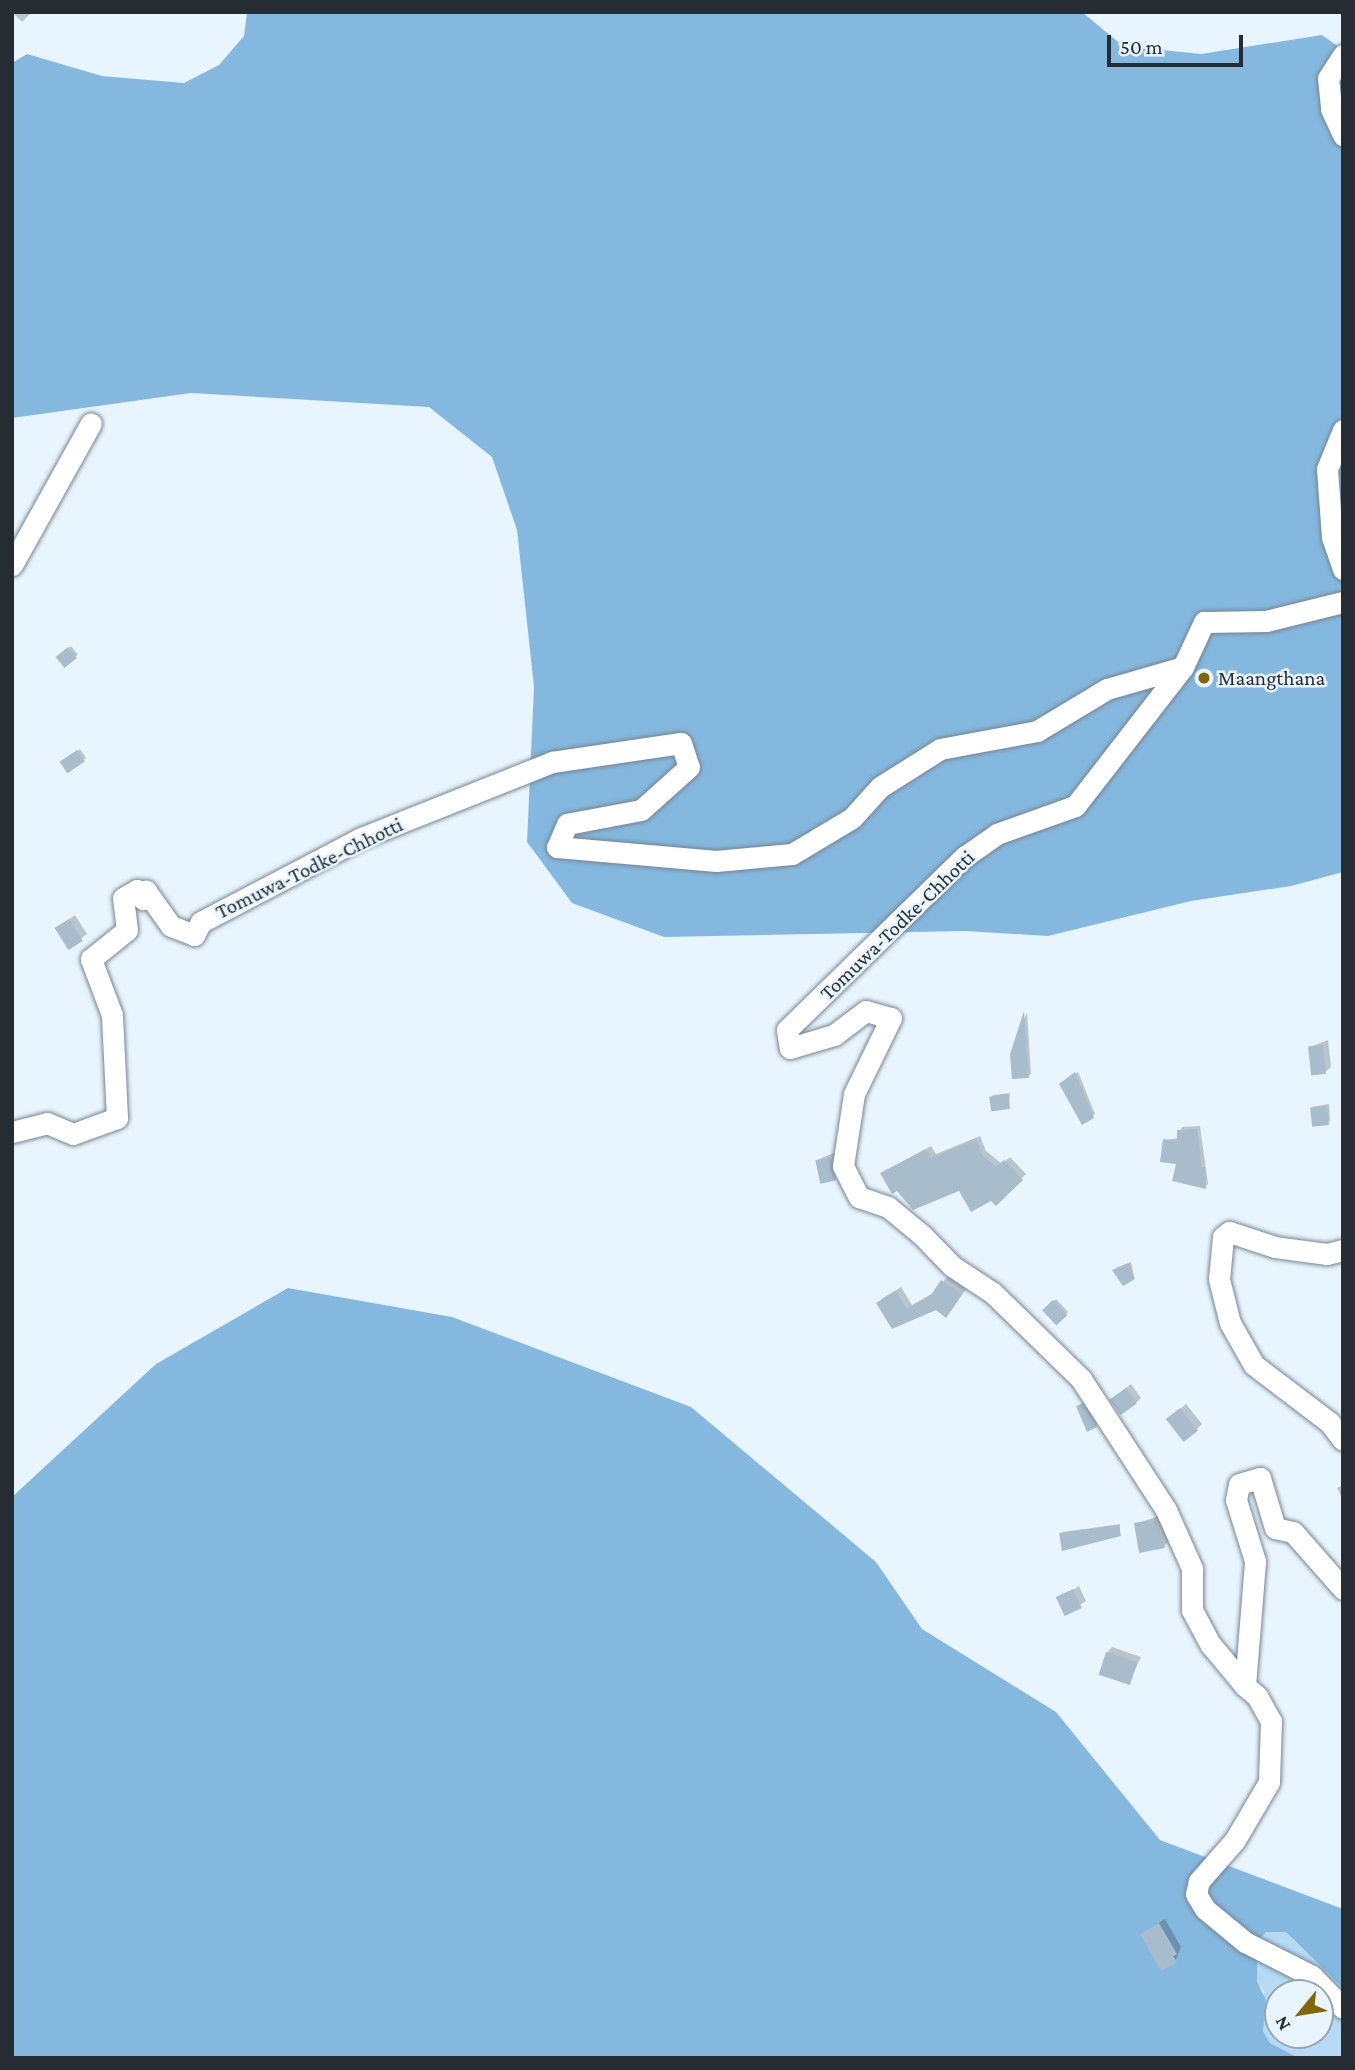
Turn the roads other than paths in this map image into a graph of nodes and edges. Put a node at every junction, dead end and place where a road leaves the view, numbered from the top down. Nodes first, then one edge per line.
1 (1343, 55) edge
2 (1343, 135) edge
3 (91, 424) dead end
4 (1343, 430) edge
5 (12, 565) edge
6 (1343, 569) edge
7 (1343, 602) edge
8 (1183, 667) junction
9 (12, 1132) edge
10 (1343, 1250) edge
11 (1343, 1440) edge
12 (1343, 1589) edge
13 (1245, 1686) junction
14 (1343, 2008) edge

1 - 2 street
3 - 5 street
4 - 6 street
7 - 8 street
8 - 9 street, Tomuwa-Todke-Chhotti
8 - 13 street, Tomuwa-Todke-Chhotti
10 - 11 street
12 - 13 street
13 - 14 street

